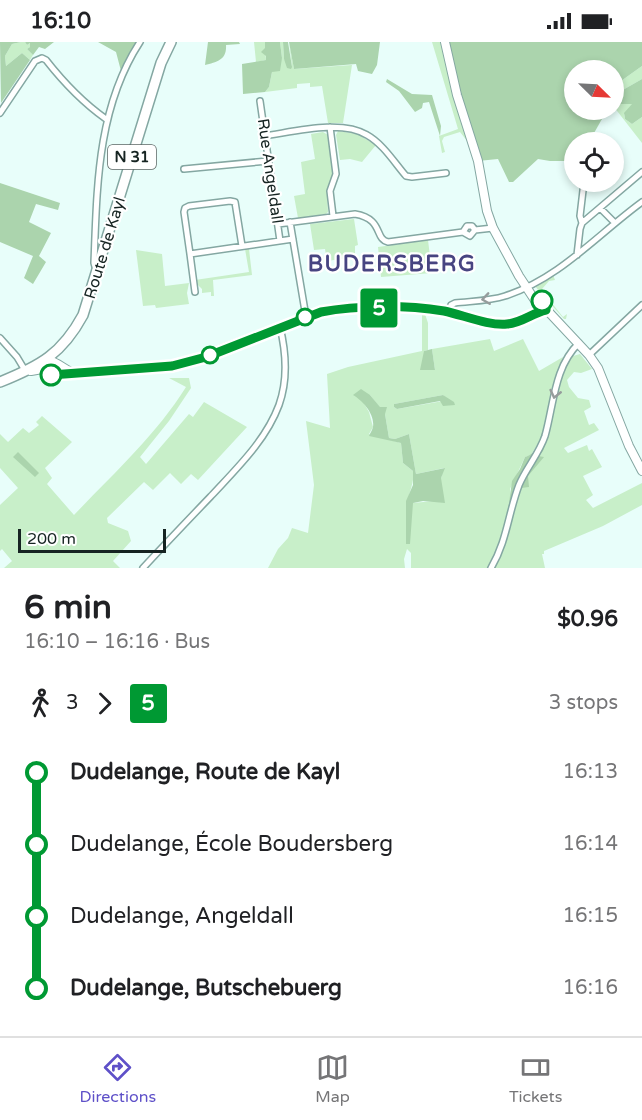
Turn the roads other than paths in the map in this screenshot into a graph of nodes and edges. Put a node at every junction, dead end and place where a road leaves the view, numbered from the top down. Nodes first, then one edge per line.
1 (140, 42) edge
2 (171, 42) edge
3 (445, 42) edge
4 (260, 101) dead end
5 (0, 113) edge
6 (106, 119) junction
7 (330, 127) junction
8 (264, 136) junction
9 (268, 161) junction
10 (184, 169) dead end
11 (642, 172) edge
12 (446, 173) dead end
13 (583, 192) edge
14 (642, 202) edge
15 (600, 208) junction
16 (333, 216) junction
17 (290, 222) junction
18 (582, 223) junction
19 (615, 223) junction
20 (278, 224) junction
21 (493, 228) junction
22 (292, 239) junction
23 (280, 241) junction
24 (242, 246) junction
25 (190, 254) junction
26 (577, 255) junction
27 (97, 274) junction
28 (527, 287) junction
29 (195, 292) dead end
30 (642, 305) edge
31 (544, 311) junction
32 (448, 312) junction
33 (306, 317) junction
34 (280, 327) junction
35 (0, 338) edge
36 (579, 343) junction
37 (589, 355) junction
38 (48, 364) junction
39 (26, 372) junction
40 (0, 382) edge
41 (642, 471) edge
42 (143, 568) edge
43 (490, 568) edge

1 - 6 street
2 - 27 main road, Route de Kayl / N 31
3 - 21 main road
4 - 8 street, Rue Angeldall
5 - 6 street
6 - 27 street
7 - 8 street
7 - 12 street
7 - 16 street
8 - 9 street, Rue Angeldall
9 - 10 street
9 - 20 street, Rue Angeldall
11 - 15 street
13 - 18 street
14 - 19 street
15 - 18 street
15 - 19 street
16 - 17 street
16 - 21 street
17 - 20 street
17 - 22 street, Rue Angeldall
18 - 26 street
19 - 26 street
20 - 23 street, Rue Angeldall
21 - 28 main road
22 - 23 street
22 - 33 street, Rue Angeldall
23 - 24 street
24 - 25 street
24 - 25 street
25 - 29 street
26 - 28 street
27 - 38 main road, Route de Kayl / N 31
28 - 31 main road
28 -> 32 street
30 - 37 street
31 - 32 main road
31 - 36 main road
32 - 33 main road
33 - 34 main road
34 - 38 main road
34 - 42 street
35 - 39 street
36 - 37 main road
36 -> 43 street
37 - 41 main road
38 - 39 main road, Route de Kayl / N 31
39 - 40 main road, Route de Kayl / N 31

